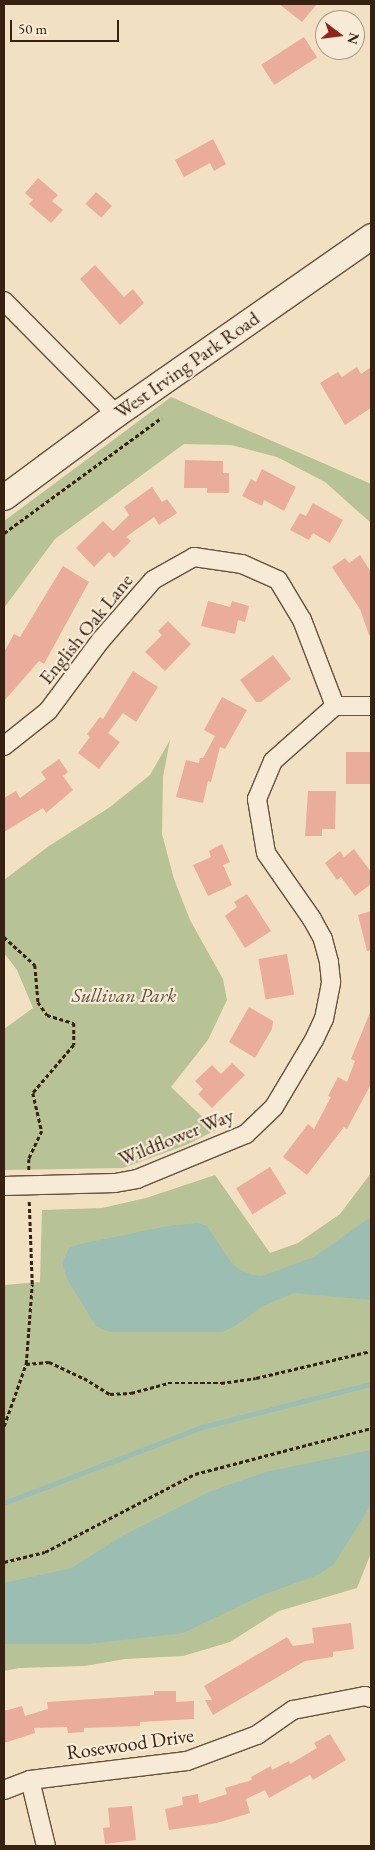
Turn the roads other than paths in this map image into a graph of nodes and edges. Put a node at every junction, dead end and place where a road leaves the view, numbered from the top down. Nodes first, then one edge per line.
1 (371, 236) edge
2 (4, 301) edge
3 (116, 414) junction
4 (4, 497) edge
5 (335, 706) junction
6 (371, 706) edge
7 (4, 746) edge
8 (4, 1186) edge
9 (371, 1698) edge
10 (30, 1780) junction
11 (4, 1790) edge
12 (46, 1846) edge

1 - 3 main road, West Irving Park Road
2 - 3 street
3 - 4 main road, West Irving Park Road
5 - 6 street
5 - 7 street, English Oak Lane
5 - 8 street, Wildflower Way
9 - 10 street, Rosewood Drive
10 - 11 street, Rosewood Drive
10 - 12 street

